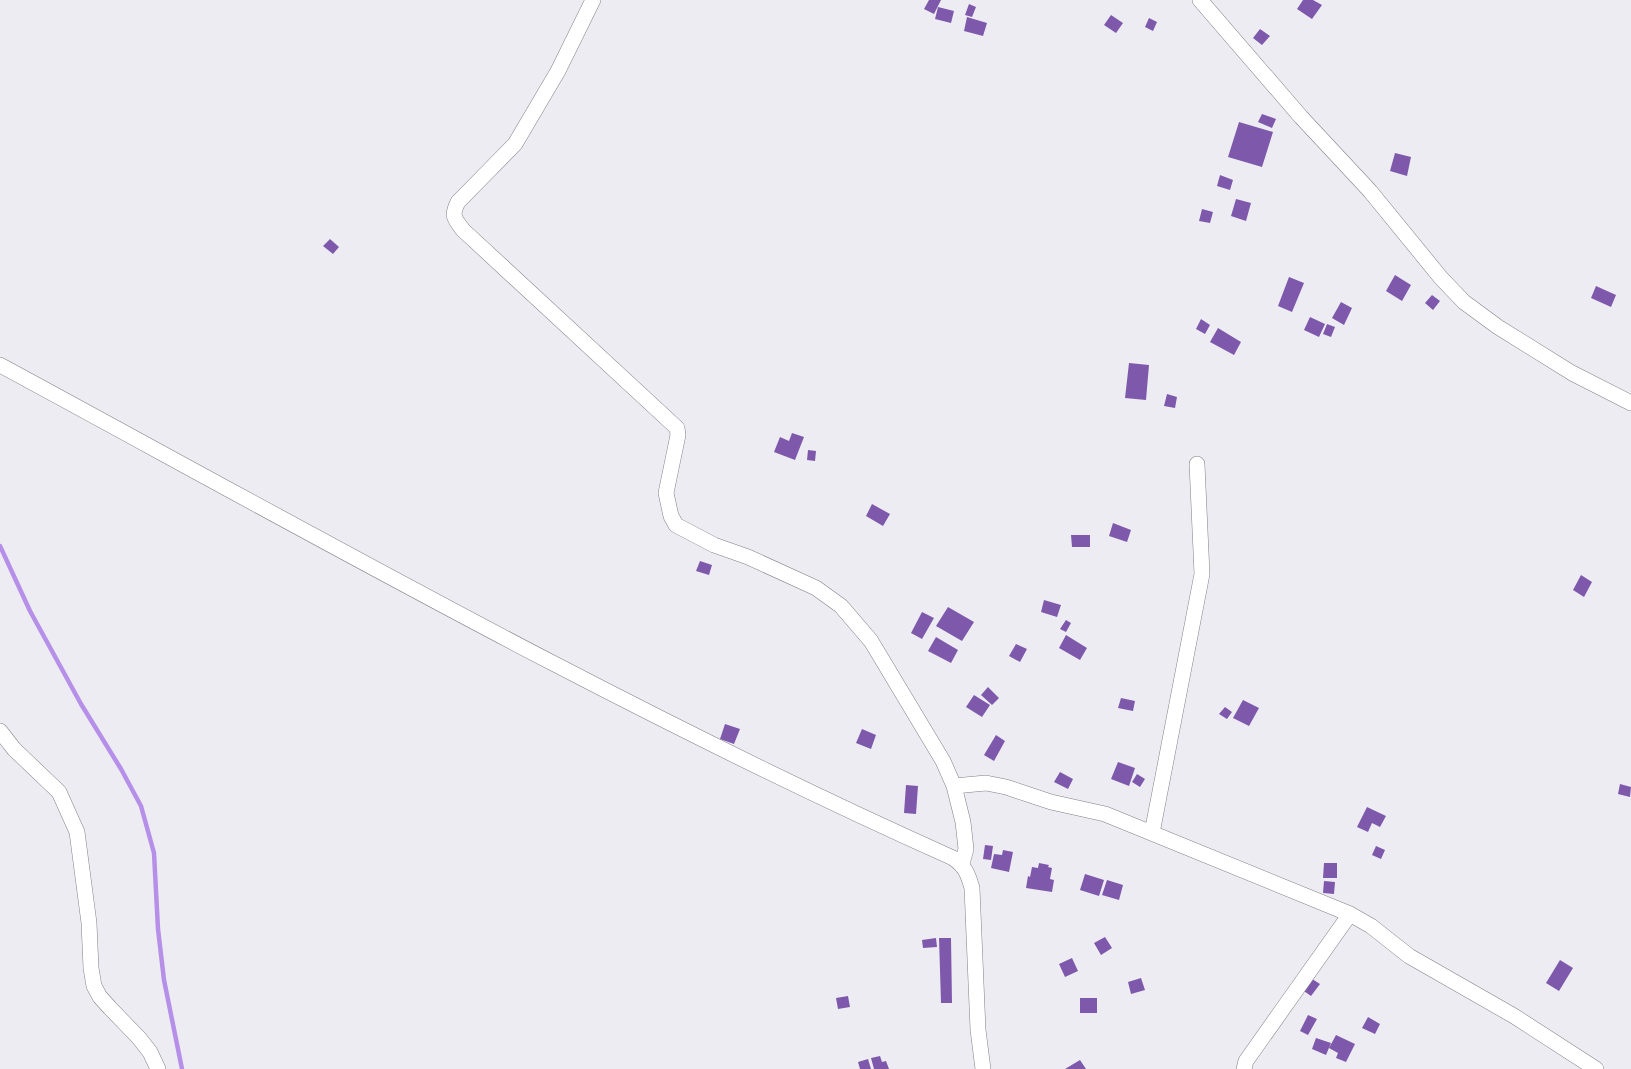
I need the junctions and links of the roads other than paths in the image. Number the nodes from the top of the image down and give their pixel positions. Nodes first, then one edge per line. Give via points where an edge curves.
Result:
1 (594, 0) edge
2 (1200, 0) edge
3 (0, 366) edge
4 (1631, 404) edge
5 (1197, 464) dead end
6 (0, 731) edge
7 (954, 786) junction
8 (1152, 833) junction
9 (962, 864) junction
10 (1350, 914) junction
11 (158, 1069) edge
12 (983, 1069) edge
13 (1244, 1069) edge
14 (1596, 1069) edge

1 - 7 street via 558,71 515,144 458,202 453,211 454,218 463,230 677,428 666,493 676,525 714,545 816,588 841,606 871,641 943,761
2 - 4 street via 1464,302 1572,373
3 - 9 street via 520,647 832,804
5 - 8 street via 1202,574
6 - 11 street via 59,792 77,832 94,986 150,1052
7 - 8 street via 986,782 1105,814
7 - 9 street via 966,849
8 - 10 street
9 - 12 street via 972,888 978,1030
10 - 13 street via 1246,1061
10 - 14 street via 1409,956 1514,1016

